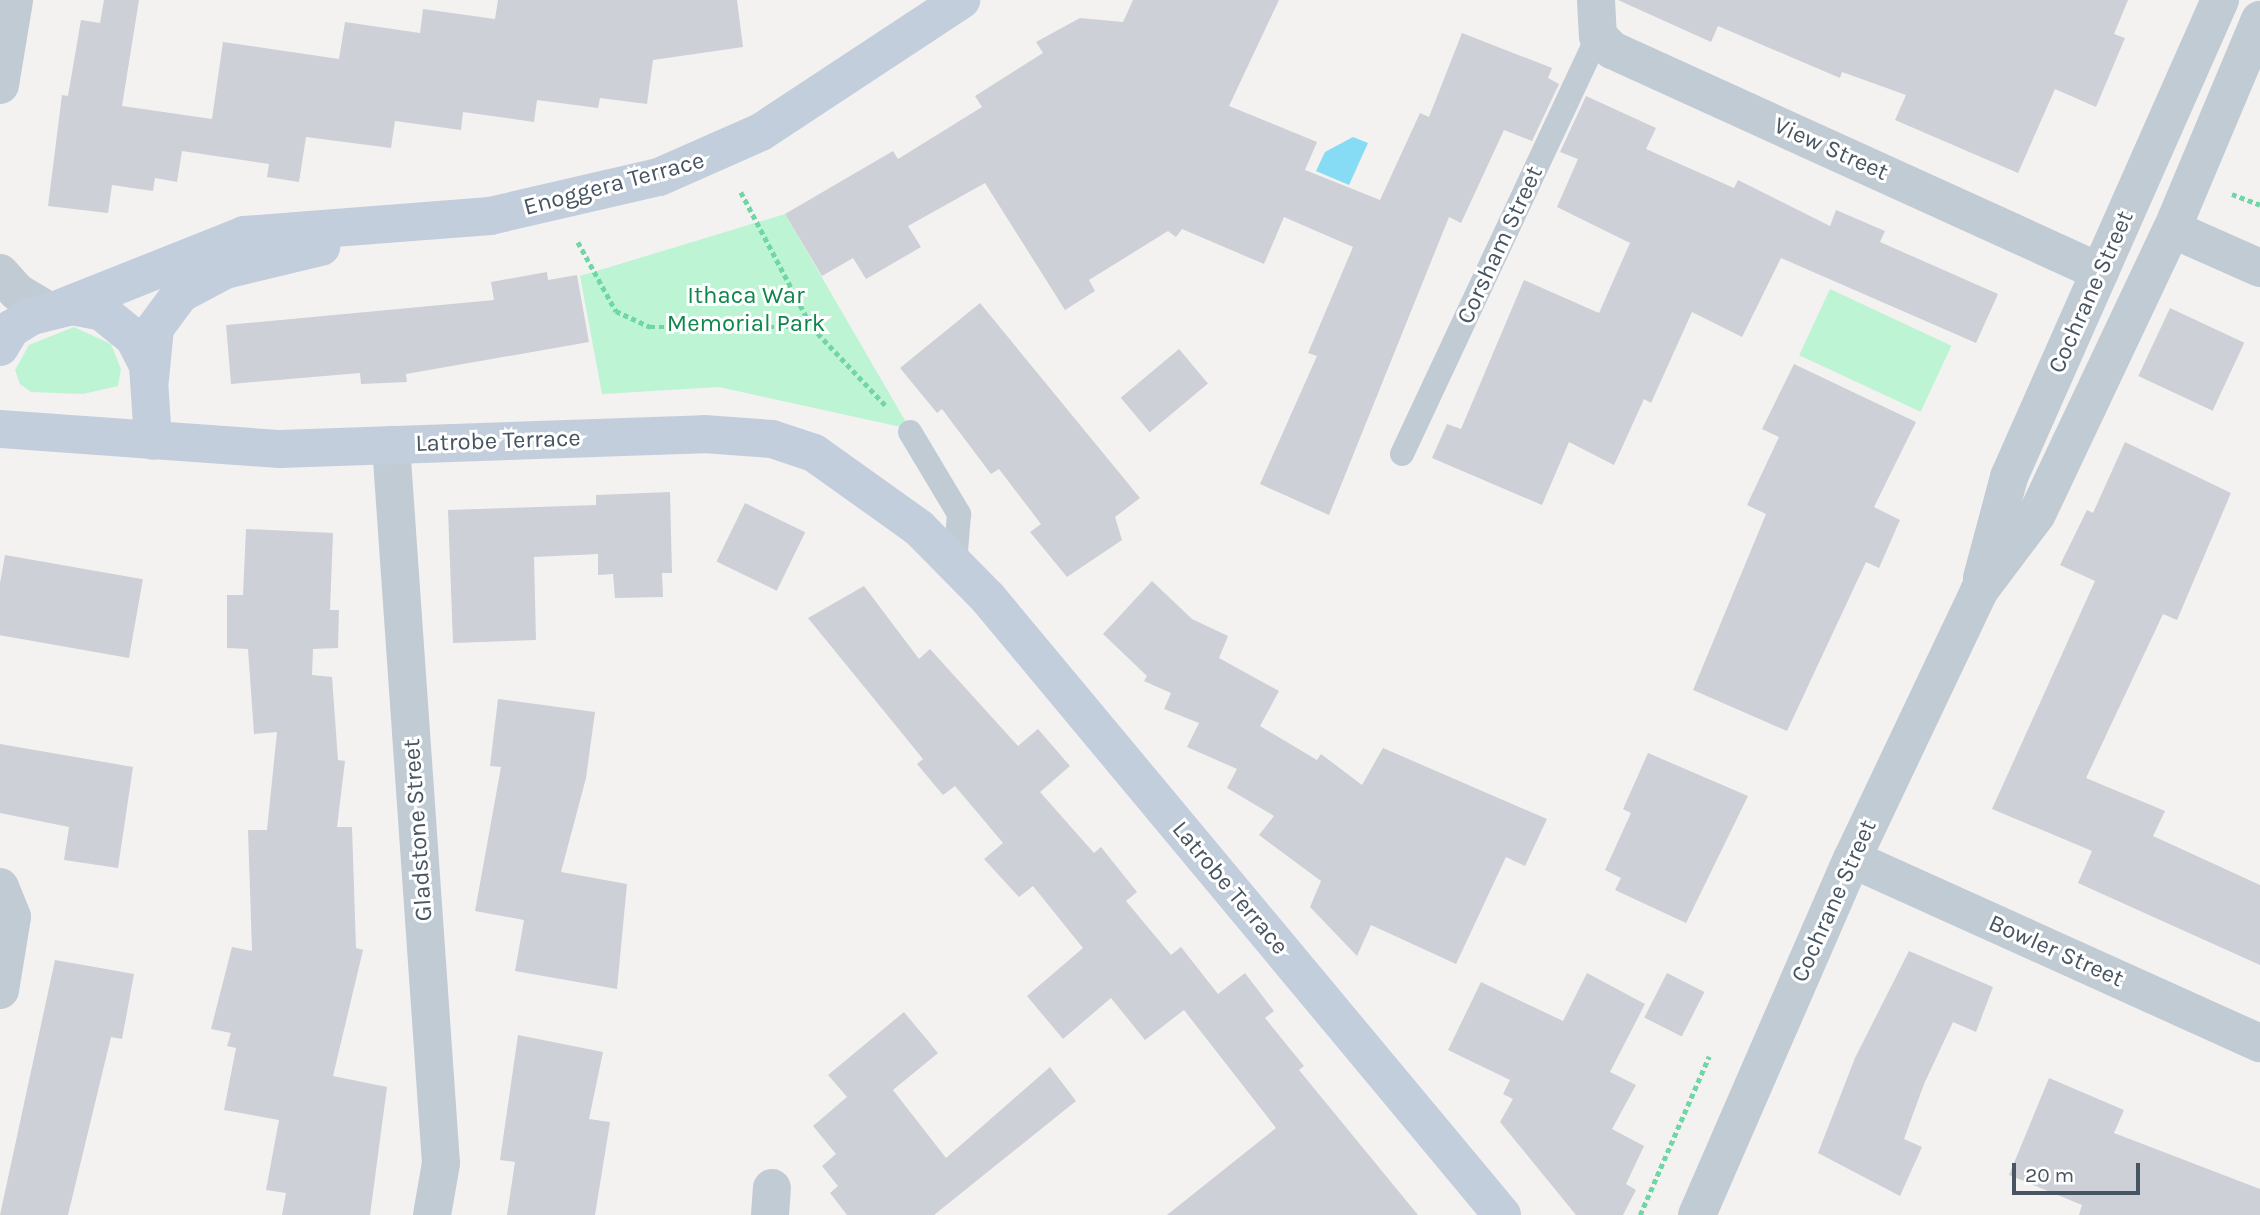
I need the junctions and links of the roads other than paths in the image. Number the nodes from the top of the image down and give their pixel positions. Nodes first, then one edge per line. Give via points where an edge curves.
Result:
1 (14, 0) edge
2 (961, 0) edge
3 (2220, 0) edge
4 (1597, 18) edge
5 (2260, 20) edge
6 (0, 85) edge
7 (433, 223) junction
8 (2172, 229) junction
9 (2260, 268) edge
10 (0, 272) edge
11 (2100, 272) junction
12 (55, 309) junction
13 (0, 347) edge
14 (150, 379) junction
15 (0, 429) edge
16 (910, 432) road end
17 (153, 441) junction
18 (391, 445) junction
19 (1402, 454) dead end
20 (955, 564) junction
21 (1979, 591) junction
22 (1852, 859) junction
23 (5, 893) edge
24 (0, 990) edge
25 (2260, 1043) edge
26 (432, 1215) edge
27 (1503, 1215) edge
28 (1697, 1215) edge

1 - 6 street
2 - 7 main road, Enoggera Terrace via 712,158 556,203
3 - 11 street, Cochrane Street
4 - 11 street, View Street via 1622,55
4 - 19 lane, Corsham Street
5 - 8 street, Cochrane Street
7 - 12 main road, Enoggera Terrace via 244,235
7 - 14 main road, Enoggera Terrace via 258,261 196,283 175,299 155,328
8 - 9 street
8 - 21 street, Cochrane Street via 2037,514
10 - 12 street via 17,292
11 - 21 street, Cochrane Street via 2000,499
12 - 13 main road, Enoggera Terrace via 15,325
12 - 14 main road, Enoggera Terrace via 94,309 119,323 143,353
14 - 17 main road, Enoggera Terrace
15 - 17 main road, Latrobe Terrace
16 - 20 lane via 958,514
17 - 18 main road, Latrobe Terrace via 279,449
18 - 20 main road, Latrobe Terrace via 704,434 772,439 841,468
18 - 26 street, Gladstone Street via 441,1163
20 - 27 main road, Latrobe Terrace
21 - 22 street, Cochrane Street
22 - 25 street, Bowler Street
22 - 28 street, Cochrane Street
23 - 24 street

